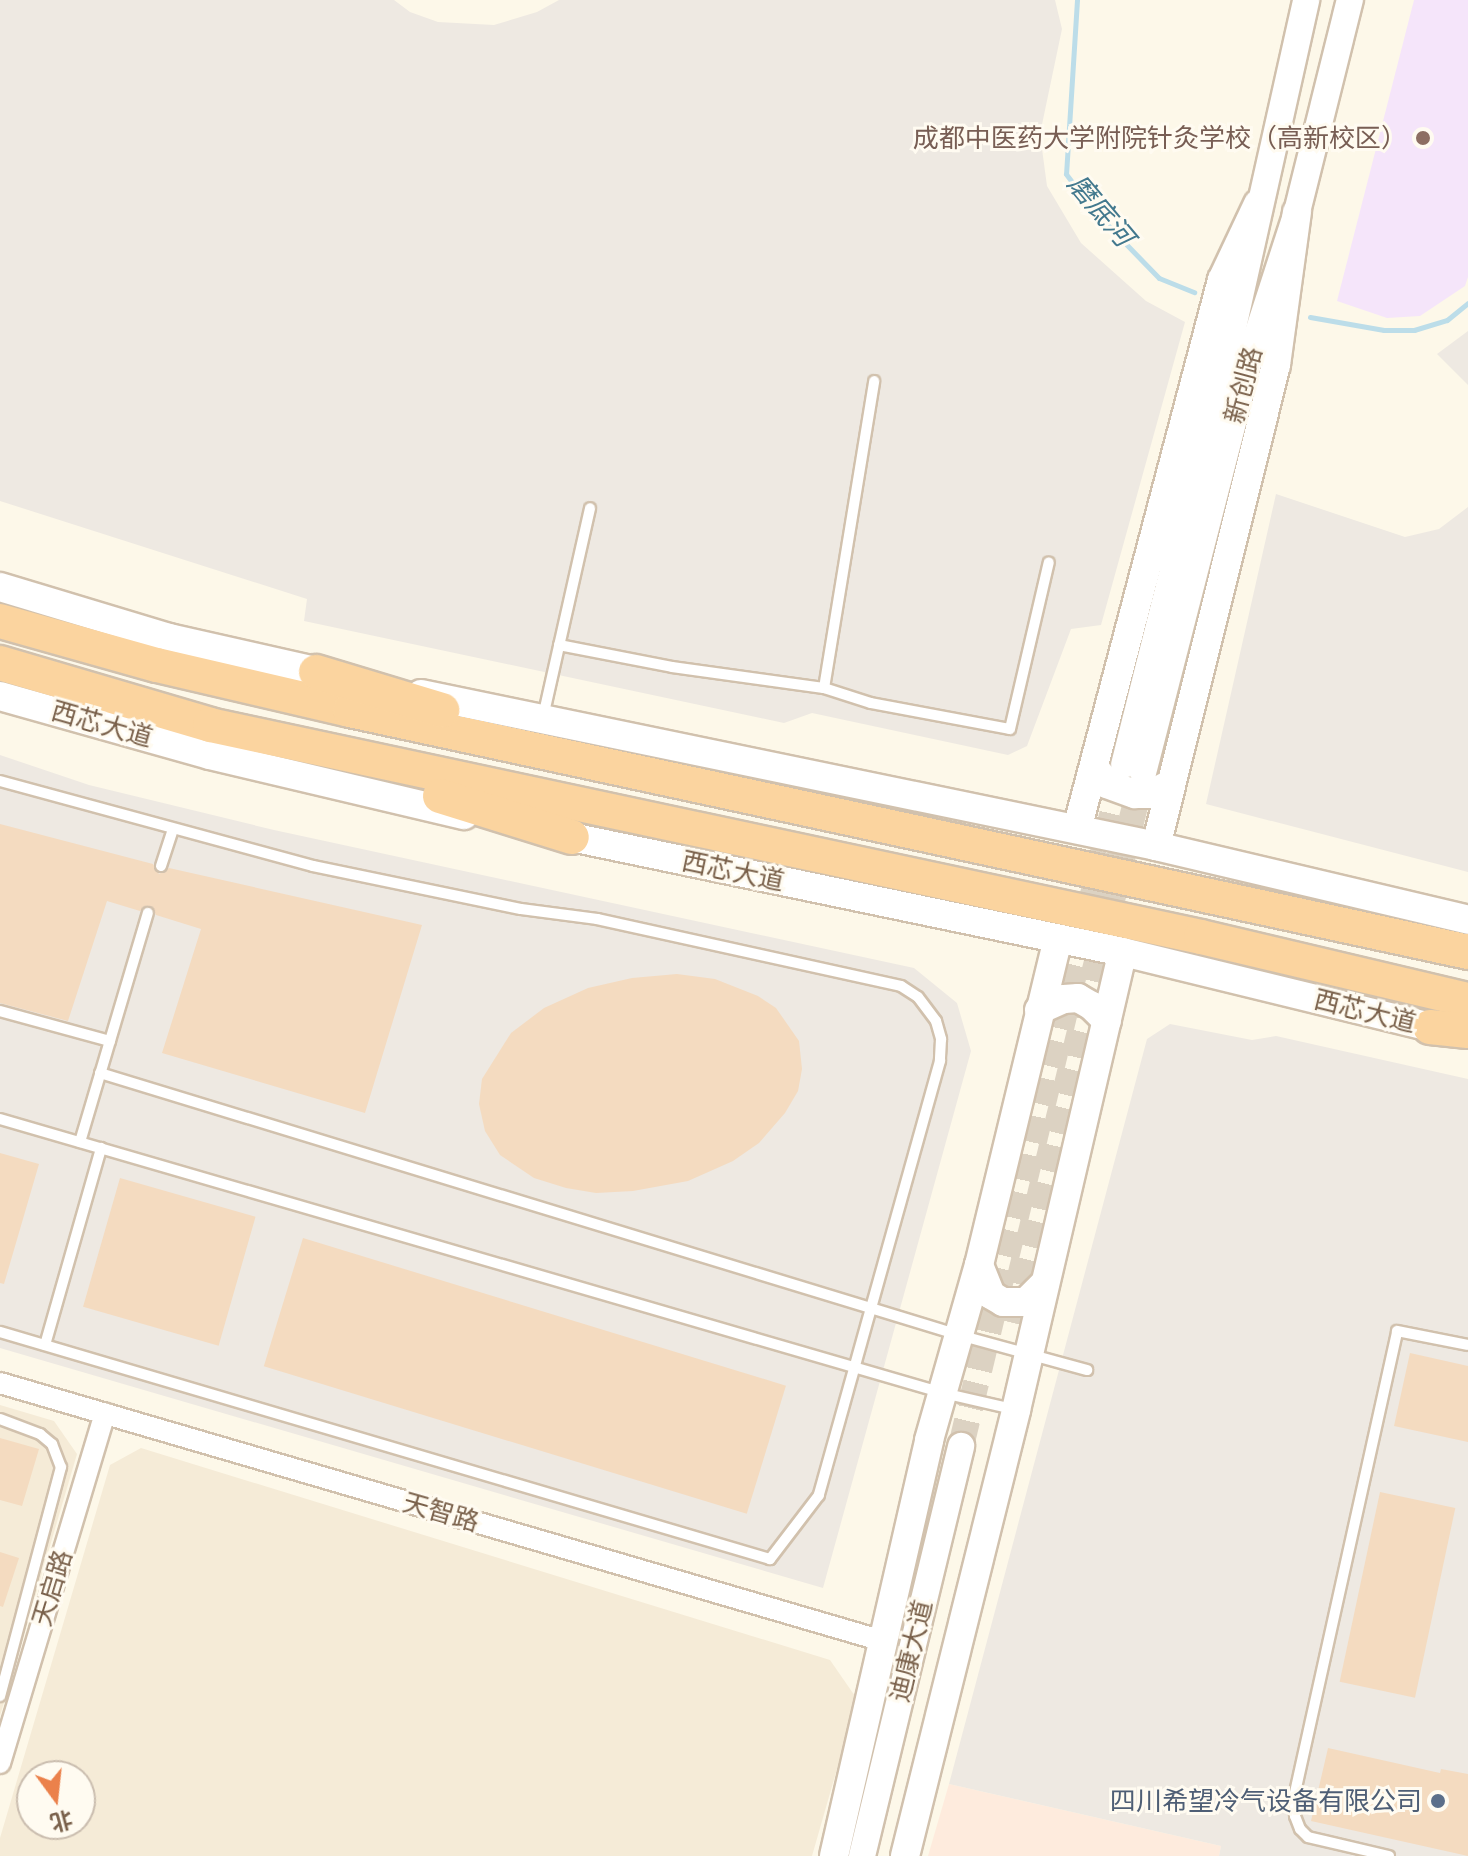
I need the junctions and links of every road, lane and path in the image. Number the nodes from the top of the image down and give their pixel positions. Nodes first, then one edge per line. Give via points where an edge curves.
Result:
1 (1306, 0) edge
2 (1350, 0) edge
3 (1258, 204) junction
4 (1297, 212) junction
5 (874, 381) dead end
6 (590, 508) dead end
7 (1049, 562) dead end
8 (0, 587) edge
9 (0, 621) edge
10 (559, 645) junction
11 (0, 663) edge
12 (316, 672) junction
13 (824, 688) junction
14 (0, 696) edge
15 (543, 719) junction
16 (210, 725) junction
17 (1094, 767) junction
18 (0, 781) edge
19 (1170, 784) junction
20 (695, 785) junction
21 (1077, 829) junction
22 (173, 830) junction
23 (572, 837) junction
24 (1156, 846) junction
25 (161, 866) dead end
26 (148, 913) dead end
27 (1468, 920) edge
28 (1058, 939) junction
29 (1123, 952) junction
30 (1468, 952) edge
31 (1468, 1000) edge
32 (1039, 1010) junction
33 (0, 1011) edge
34 (1107, 1021) junction
35 (1430, 1027) joint
36 (1468, 1033) edge
37 (110, 1041) junction
38 (100, 1073) junction
39 (0, 1119) edge
40 (80, 1142) junction
41 (101, 1148) junction
42 (979, 1265) junction
43 (1045, 1283) junction
44 (871, 1309) junction
45 (0, 1332) edge
46 (959, 1335) junction
47 (45, 1345) junction
48 (1468, 1345) edge
49 (1029, 1354) junction
50 (855, 1367) junction
51 (1087, 1370) dead end
52 (0, 1383) edge
53 (943, 1393) junction
54 (1016, 1410) junction
55 (105, 1413) junction
56 (0, 1419) edge
57 (883, 1641) junction
58 (0, 1696) edge
59 (0, 1763) edge
60 (834, 1856) edge
61 (862, 1856) edge
62 (879, 1856) edge
63 (905, 1856) edge
64 (1389, 1856) edge

1 - 3 street, 新创路
2 - 4 street, 新创路
3 - 4 street, 新创路 via 1134,769 1248,363
3 - 17 main road via 1222,280
4 - 19 main road via 1276,365
5 - 13 lane
6 - 10 lane
7 - 13 lane via 1010,729 871,703
8 - 12 main road via 169,638
9 - 20 highway via 172,669
10 - 13 lane
10 - 15 lane
11 - 16 highway, 西芯大道
12 - 15 main road
12 - 20 highway
14 - 23 main road, 西芯大道 via 210,755
15 - 21 main road
16 - 23 highway via 344,772 466,802
16 - 31 highway, 西芯大道 via 1185,934
17 - 19 main road via 1107,784 1135,794 1152,794
17 - 21 main road
18 - 22 lane
19 - 24 main road
20 - 30 highway
21 - 24 main road
22 - 25 lane
22 - 44 lane via 342,873 597,919 901,986 918,997 936,1021 940,1061
23 - 28 main road, 西芯大道
24 - 27 main road
26 - 37 lane
28 - 29 main road, 西芯大道
28 - 32 main road
29 - 34 main road
29 - 35 main road, 西芯大道
32 - 34 main road via 1078,998
32 - 42 main road
33 - 37 lane
34 - 43 main road
35 - 36 highway
37 - 38 lane
38 - 40 lane
38 - 44 lane
39 - 40 lane
40 - 41 lane
41 - 47 lane
41 - 50 lane
42 - 43 main road via 991,1295 1003,1302 1026,1302
42 - 46 main road
43 - 49 main road
44 - 46 lane
44 - 50 lane
45 - 47 lane
46 - 49 lane
46 - 53 main road
47 - 50 lane via 770,1559 819,1495
48 - 64 lane via 1397,1331 1294,1797 1295,1816 1308,1837
49 - 51 lane
49 - 54 main road
50 - 53 lane
52 - 55 street, 天智路
53 - 54 lane
53 - 57 main road
54 - 63 main road
55 - 57 street, 天智路
55 - 59 street, 天启路
56 - 58 lane via 40,1434 52,1444 61,1467
57 - 60 main road
61 - 62 street, 迪康大道 via 970,1448

